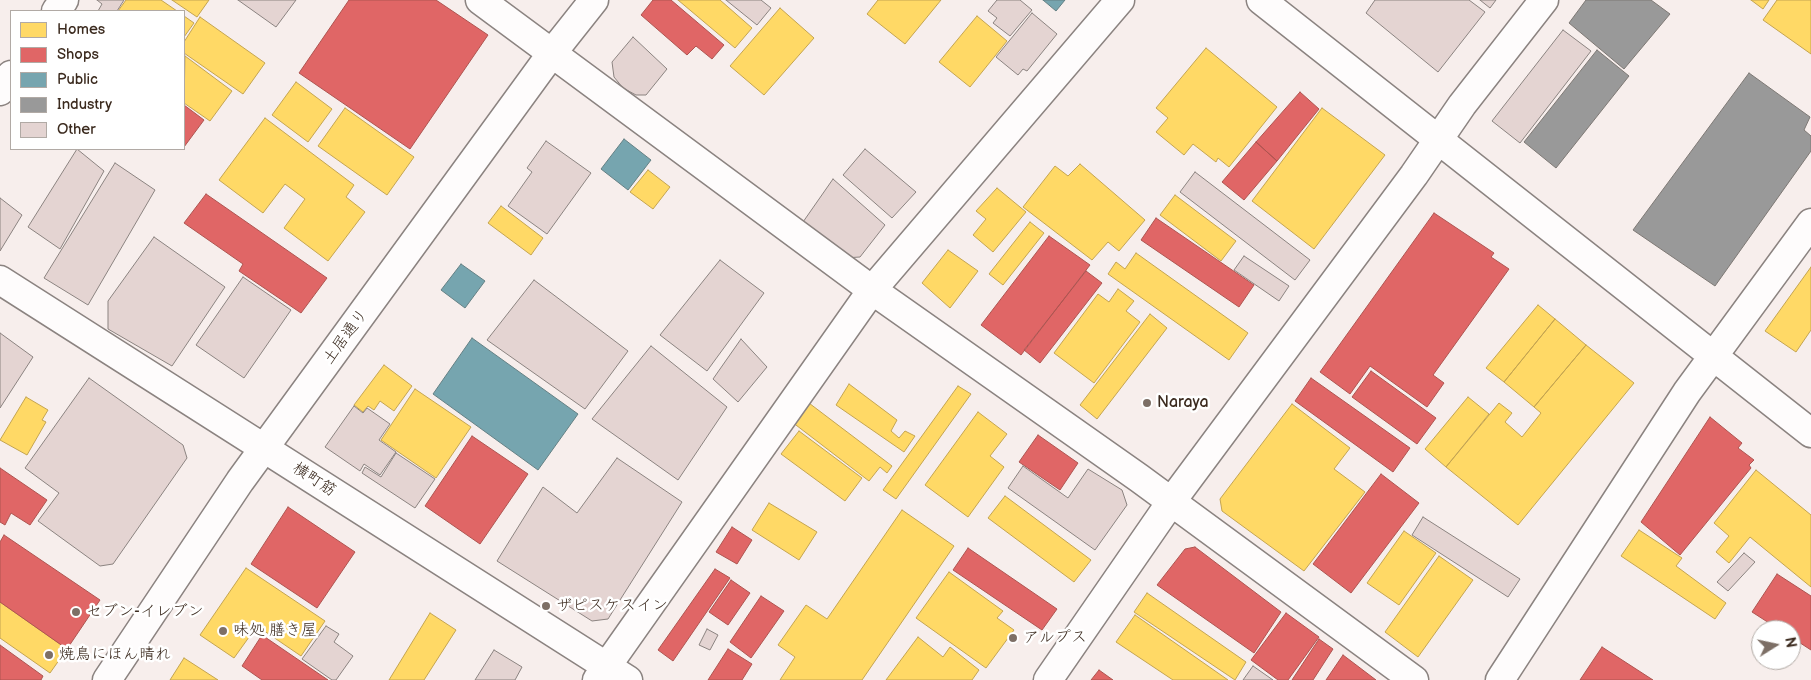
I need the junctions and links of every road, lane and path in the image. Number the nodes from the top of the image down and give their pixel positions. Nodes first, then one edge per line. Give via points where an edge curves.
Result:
1 (480, 0) edge
2 (594, 0) edge
3 (1120, 0) edge
4 (1261, 0) edge
5 (1544, 0) edge
6 (552, 53) junction
7 (10, 76) edge
8 (0, 91) edge
9 (1438, 140) junction
10 (1811, 223) edge
11 (0, 280) edge
12 (872, 290) junction
13 (1714, 356) junction
14 (1811, 433) edge
15 (265, 448) junction
16 (1171, 502) junction
17 (610, 676) edge
18 (107, 680) edge
19 (1048, 680) edge
20 (1414, 680) edge
21 (1500, 680) edge

1 - 6 street
2 - 6 street, 土居通り
3 - 12 street
4 - 9 street
5 - 9 street
6 - 12 street
6 - 15 street, 土居通り
7 - 8 street
9 - 13 street
9 - 16 street
10 - 13 street
11 - 15 street, 横町筋
12 - 16 street
12 - 17 street
13 - 14 street
13 - 21 street via 1686,392
15 - 17 street, 横町筋
15 - 18 street, 土居通り
16 - 19 street
16 - 20 street

